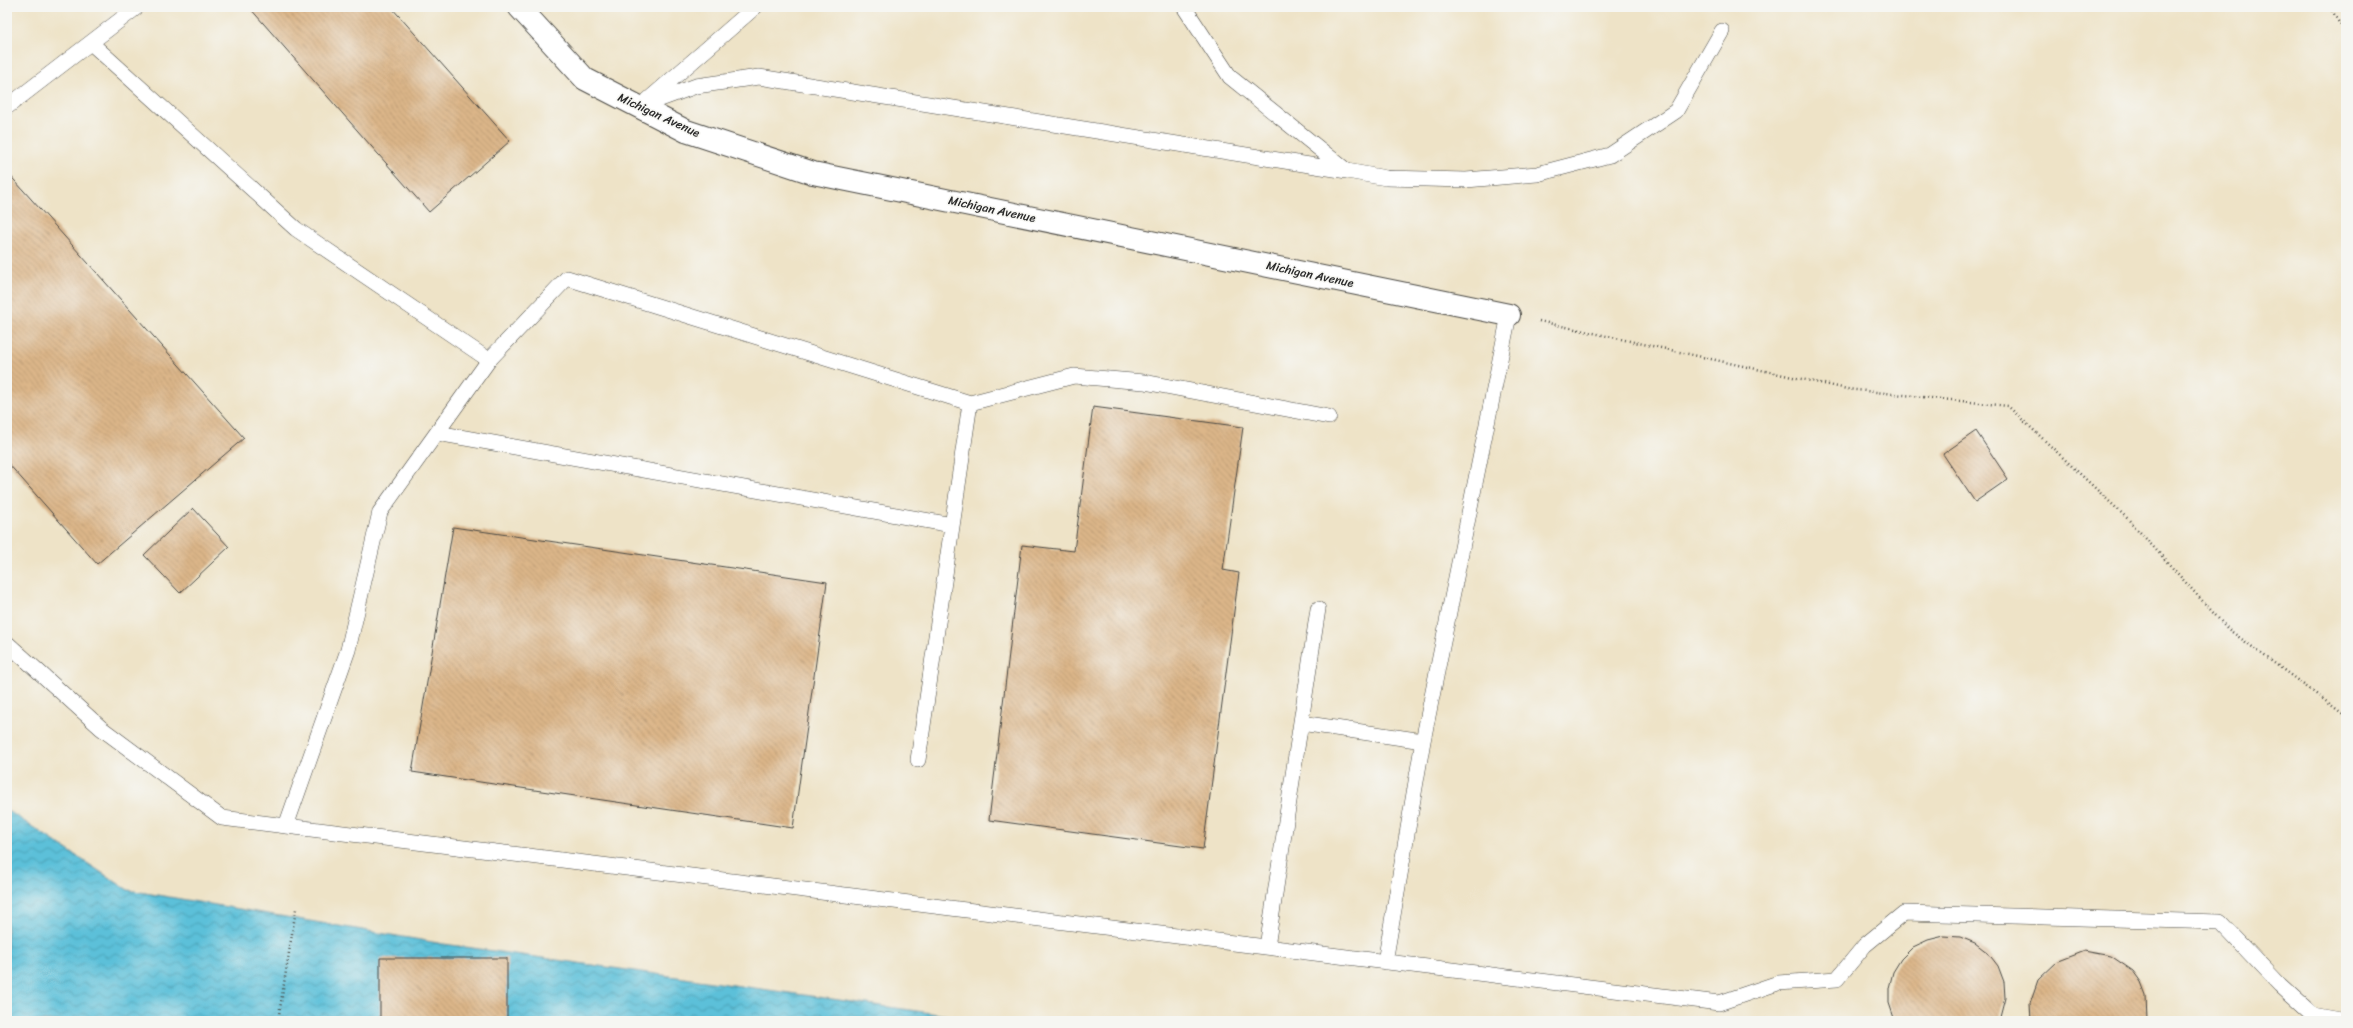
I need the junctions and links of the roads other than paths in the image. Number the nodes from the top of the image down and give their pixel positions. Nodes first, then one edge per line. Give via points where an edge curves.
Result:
1 (137, 7) edge
2 (519, 7) edge
3 (755, 7) edge
4 (1184, 7) edge
5 (1722, 31) dead end
6 (91, 42) junction
7 (7, 107) edge
8 (639, 107) junction
9 (1347, 171) junction
10 (1509, 314) joint
11 (489, 360) junction
12 (970, 403) junction
13 (1329, 417) dead end
14 (437, 433) junction
15 (952, 525) junction
16 (1318, 609) dead end
17 (7, 643) edge
18 (1301, 723) junction
19 (1423, 741) junction
20 (918, 760) dead end
21 (286, 826) junction
22 (1266, 947) junction
23 (1385, 962) junction
24 (2346, 1021) edge

1 - 6 lane
2 - 8 street, Michigan Avenue via 585,79
3 - 8 lane
4 - 9 lane via 1230,77
5 - 9 lane via 1676,111 1610,156 1536,174 1466,180 1386,178
6 - 7 lane
6 - 11 lane via 296,230
8 - 9 lane via 696,86 759,77
8 - 10 street, Michigan Avenue via 686,131 813,173
10 - 19 lane
11 - 12 lane via 567,278
11 - 14 lane
12 - 13 lane via 1074,376 1144,382
12 - 15 lane
14 - 15 lane
14 - 21 lane via 380,512 348,650
15 - 20 lane
16 - 18 lane
17 - 21 lane via 101,728 222,818
18 - 19 lane
18 - 22 lane
19 - 23 lane
21 - 22 lane
22 - 23 lane
23 - 24 lane via 1719,1003 1778,983 1837,979 1865,945 1904,913 2220,922 2313,1015

